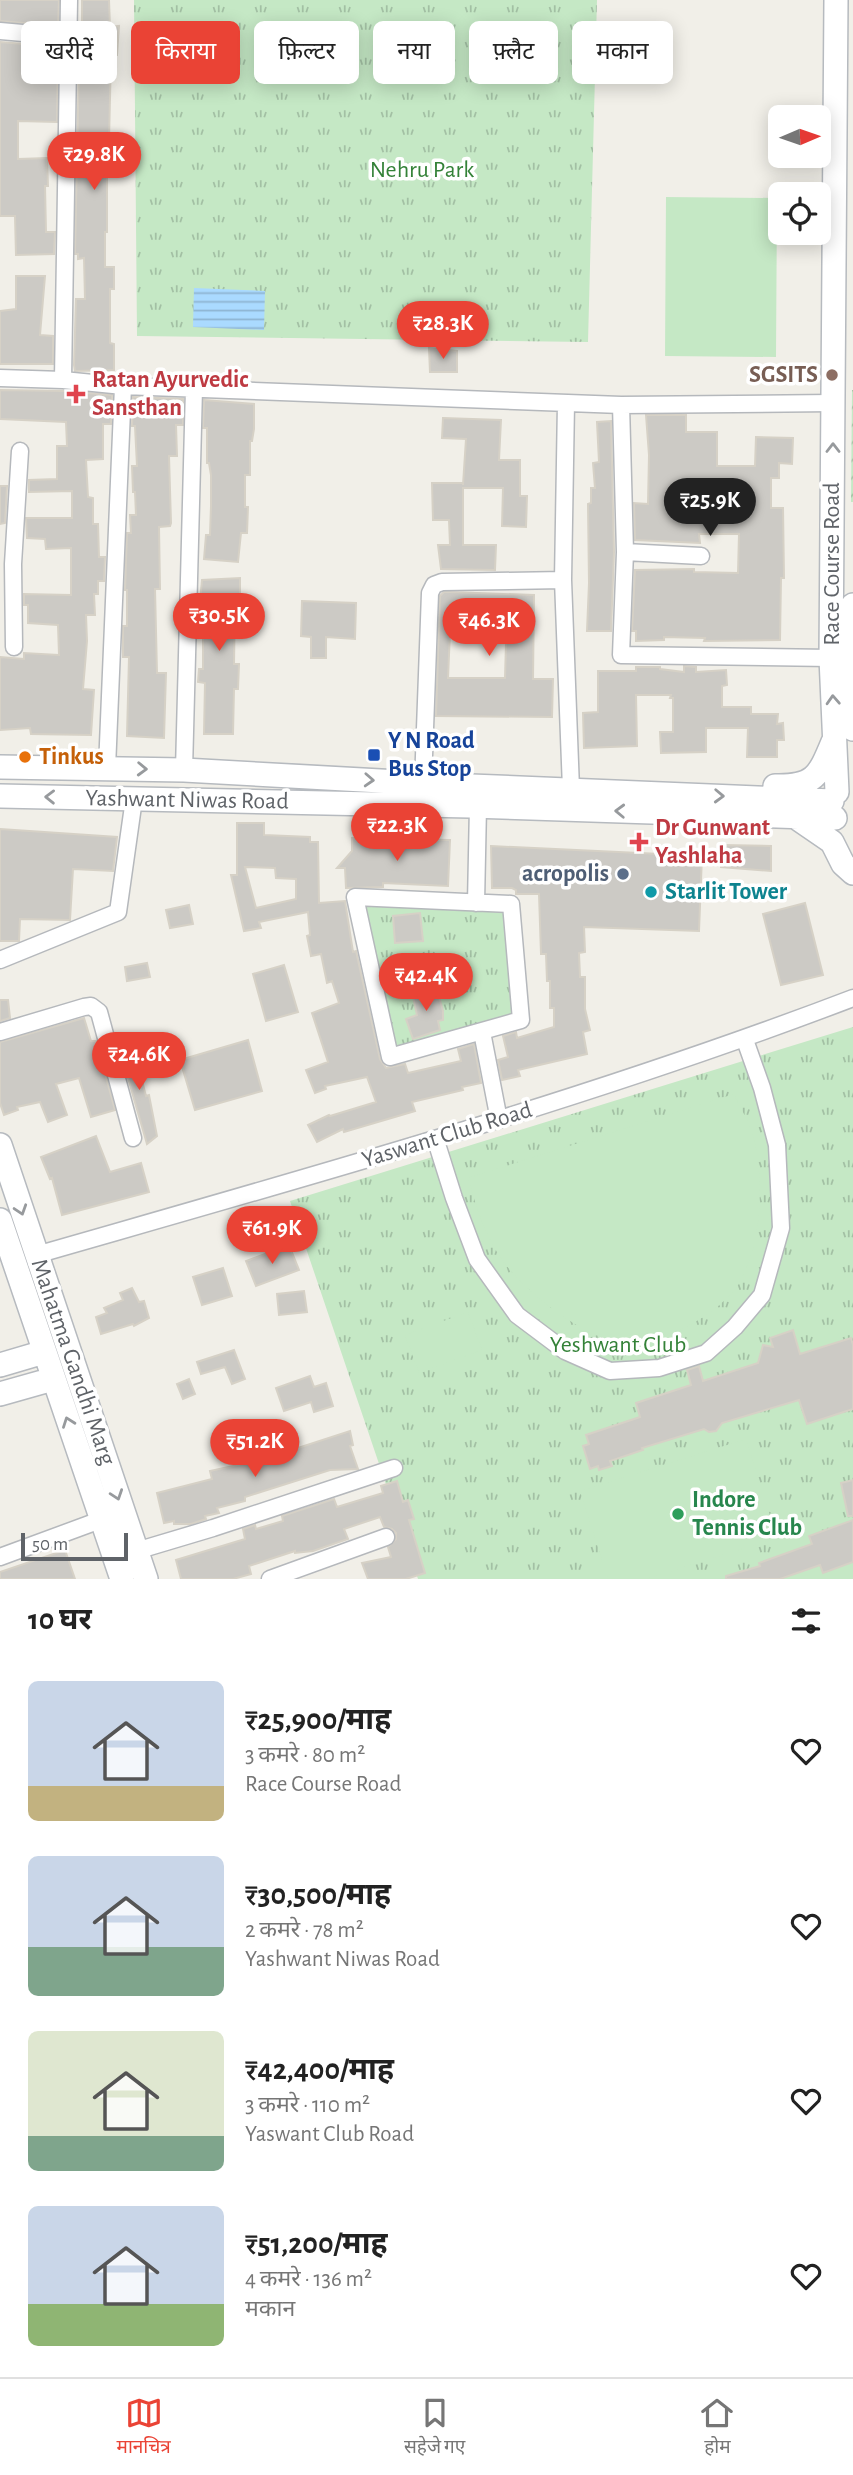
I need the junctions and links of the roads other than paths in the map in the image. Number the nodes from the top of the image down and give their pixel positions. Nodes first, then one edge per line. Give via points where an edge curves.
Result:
1 (69, 0) edge
2 (836, 0) edge
3 (68, 21) edge
4 (0, 31) edge
5 (21, 33) edge
6 (67, 84) edge
7 (0, 378) edge
8 (63, 380) junction
9 (123, 386) junction
10 (194, 388) junction
11 (833, 402) junction
12 (566, 403) junction
13 (621, 405) junction
14 (20, 451) dead end
15 (625, 552) junction
16 (701, 556) dead end
17 (7, 565) edge
18 (563, 580) junction
19 (853, 605) edge
20 (14, 647) dead end
21 (831, 658) junction
22 (848, 730) edge
23 (0, 767) edge
24 (107, 768) junction
25 (184, 770) junction
26 (423, 783) junction
27 (571, 789) junction
28 (0, 796) edge
29 (749, 797) junction
30 (134, 799) junction
31 (478, 806) junction
32 (842, 808) edge
33 (796, 817) junction
34 (853, 861) edge
35 (853, 873) edge
36 (476, 903) junction
37 (0, 960) edge
38 (853, 998) edge
39 (0, 1032) edge
40 (482, 1032) junction
41 (744, 1040) junction
42 (499, 1120) junction
43 (133, 1138) dead end
44 (436, 1141) junction
45 (0, 1145) edge
46 (0, 1220) edge
47 (36, 1255) junction
48 (35, 1355) junction
49 (0, 1365) edge
50 (43, 1382) junction
51 (0, 1394) edge
52 (394, 1468) dead end
53 (103, 1519) junction
54 (386, 1537) dead end
55 (136, 1551) junction
56 (0, 1557) edge
57 (122, 1579) edge
58 (146, 1579) edge
59 (270, 1579) edge

1 - 3 street
2 - 11 main road, Race Course Road
4 - 5 street
6 - 8 street
7 - 8 street
8 - 9 street
9 - 10 street
9 - 24 street
10 - 12 street
10 - 25 street
11 - 13 street
21 -> 11 main road, Race Course Road
12 - 13 street
12 - 18 street
13 - 15 street
14 - 17 street
15 - 16 street
15 - 21 street via 621,655
17 - 20 street
18 - 26 street via 434,585 430,593
18 - 27 street
19 - 22 main road, Race Course Road
22 -> 21 main road, Race Course Road
22 - 29 main road via 810,780 797,786 761,785
22 - 32 main road, Race Course Road
23 - 24 main road, Yashwant Niwas Road
24 -> 25 main road, Yashwant Niwas Road
25 -> 26 main road, Yashwant Niwas Road
26 - 27 main road, Yashwant Niwas Road
27 -> 29 main road, Yashwant Niwas Road
30 -> 28 main road, Yashwant Niwas Road
29 - 32 main road, Yashwant Niwas Road
30 - 31 main road, Yashwant Niwas Road
30 - 37 street via 118,912
33 -> 31 main road, Yashwant Niwas Road
31 - 36 street
32 - 33 main road, Yashwant Niwas Road
32 - 34 main road, Race Course Road
33 - 35 main road via 832,842
36 - 40 street via 511,904 521,1020
36 - 40 street via 355,897 390,1057
38 - 41 street, Yaswant Club Road
39 - 43 street via 84,1007 99,1012
40 - 42 street
41 - 42 street, Yaswant Club Road
41 - 44 street via 777,1145 782,1228 762,1295 706,1353 659,1368 610,1371 565,1351 517,1315 477,1259
42 - 44 street, Yaswant Club Road
44 - 47 street, Yaswant Club Road
45 -> 47 main road, Mahatma Gandhi Marg
46 - 48 main road, Mahatma Gandhi Marg
47 -> 55 main road, Mahatma Gandhi Marg
48 - 49 main road
48 - 50 main road, Mahatma Gandhi Marg
50 - 51 main road
53 -> 50 main road, Mahatma Gandhi Marg
52 - 55 street
53 - 56 street
53 - 57 main road, Mahatma Gandhi Marg
54 - 59 street
55 - 58 main road, Mahatma Gandhi Marg

